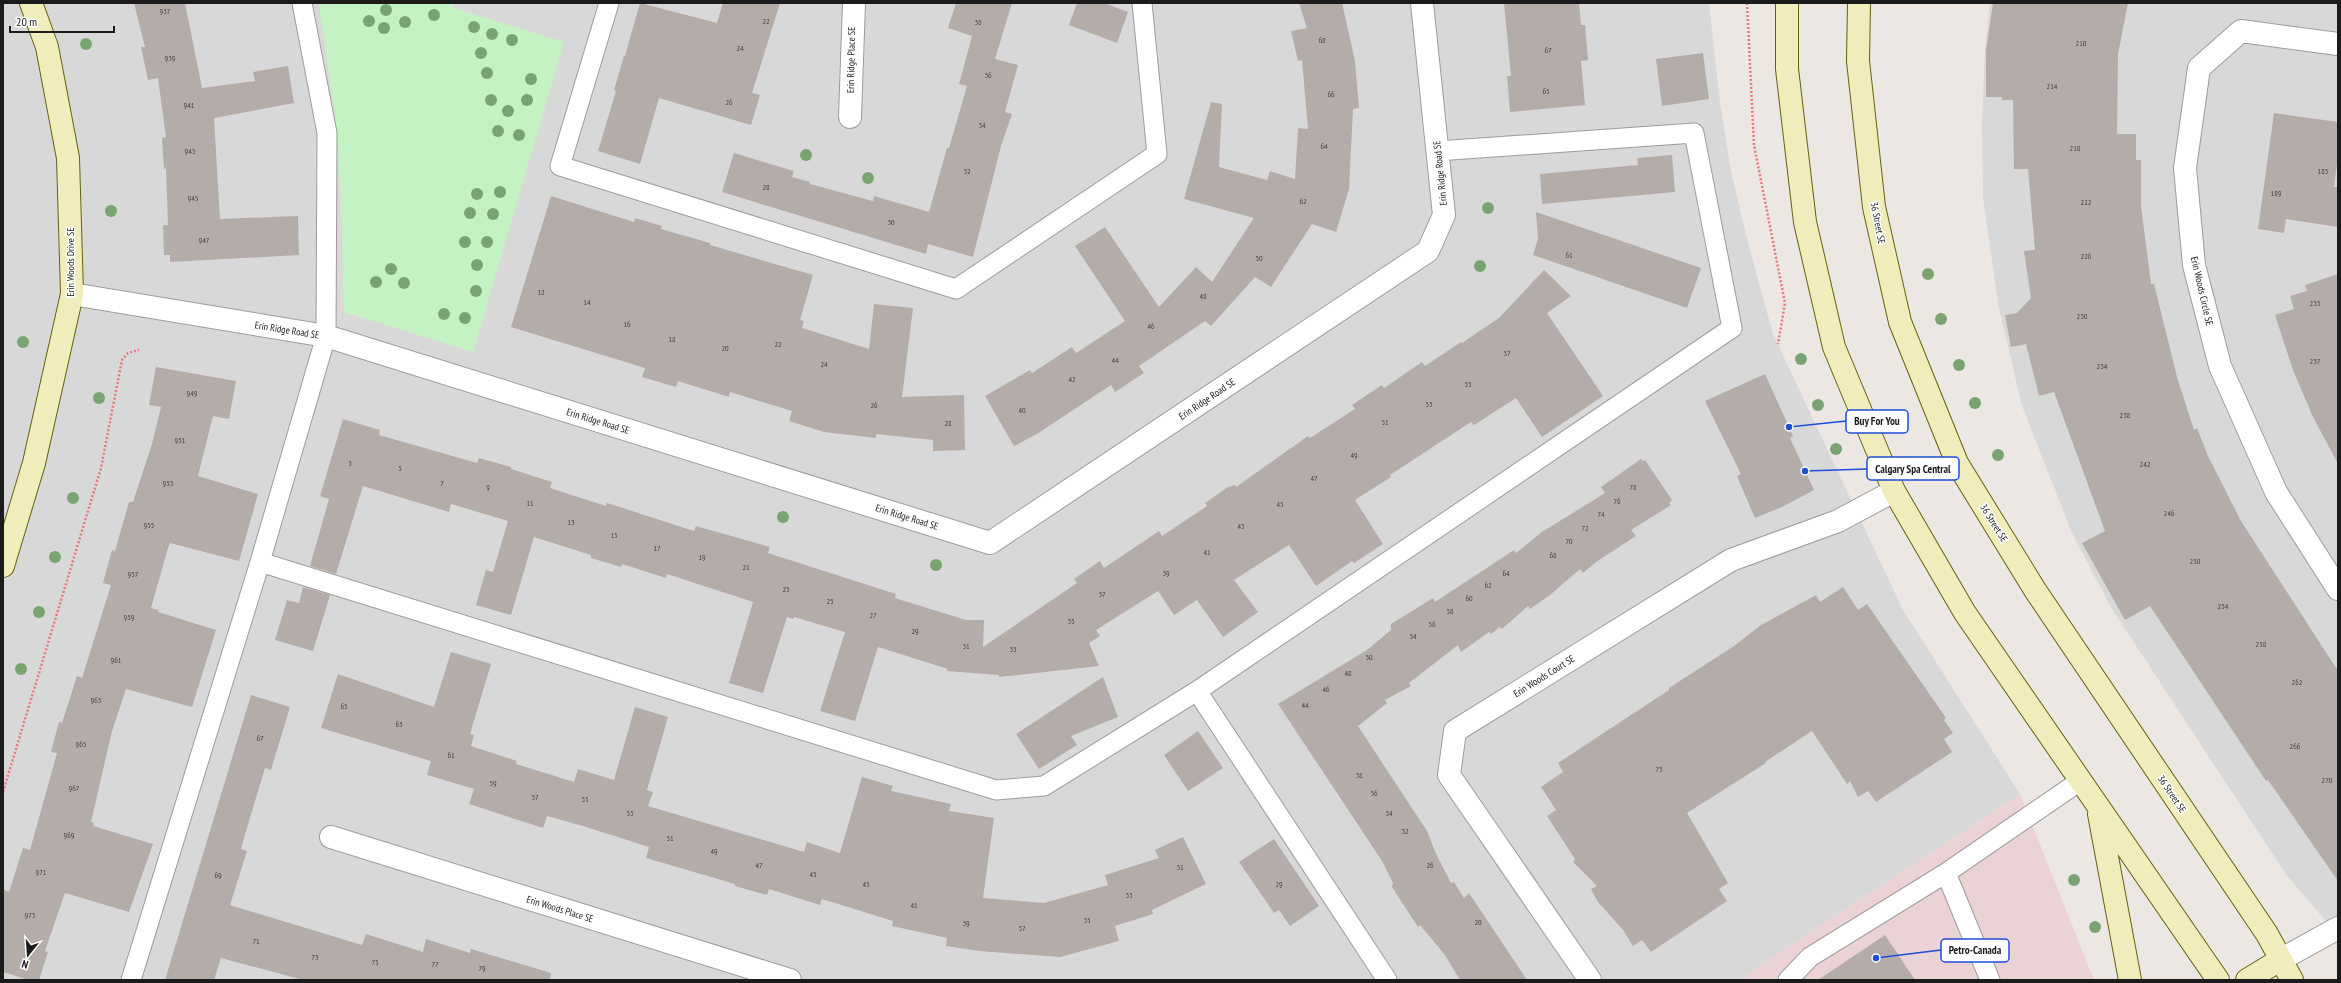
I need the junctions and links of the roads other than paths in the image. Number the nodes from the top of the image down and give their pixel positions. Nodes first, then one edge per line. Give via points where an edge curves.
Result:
1 (31, 3) edge
2 (302, 3) edge
3 (609, 3) edge
4 (854, 3) edge
5 (1142, 3) edge
6 (1422, 3) edge
7 (1787, 3) edge
8 (1859, 3) edge
9 (2338, 44) edge
10 (850, 117) dead end
11 (1437, 151) junction
12 (72, 294) junction
13 (326, 336) junction
14 (1894, 491) junction
15 (260, 562) junction
16 (3, 566) edge
17 (2338, 589) edge
18 (1197, 691) junction
19 (2080, 781) junction
20 (2098, 807) junction
21 (331, 837) dead end
22 (1946, 872) junction
23 (2338, 928) edge
24 (2280, 960) junction
25 (131, 980) edge
26 (790, 980) edge
27 (1387, 980) edge
28 (1590, 980) edge
29 (1788, 980) edge
30 (1990, 980) edge
31 (2130, 980) edge
32 (2218, 980) edge
33 (2248, 980) edge
34 (2292, 980) edge

1 - 12 main road, Erin Woods Drive SE via 47,47 68,158
2 - 13 lane via 327,133
3 - 5 lane via 560,166 956,289 1156,154
4 - 10 street, Erin Ridge Place SE
6 - 11 street, Erin Ridge Road SE
7 - 14 main road via 1787,69 1805,222 1834,347
8 - 24 main road, 36 Street SE via 1858,61 1876,215 1900,322 1957,463 2035,590 2267,934
9 - 17 street, Erin Woods Circle SE via 2240,31 2199,68 2185,168 2194,265 2220,366 2276,492
11 - 13 street, Erin Ridge Road SE via 1444,215 1428,251 990,543
11 - 18 lane via 1694,133 1732,328
12 - 13 street, Erin Ridge Road SE
12 - 16 main road, Erin Woods Drive SE via 34,463
13 - 15 lane
14 - 19 main road via 1965,613
14 - 28 street, Erin Woods Court SE via 1838,520 1731,560 1455,731 1449,775
15 - 18 lane via 996,790 1044,786
15 - 25 lane
18 - 27 lane
19 - 20 main road
19 - 22 lane
20 - 31 main road
20 - 32 main road
21 - 26 street, Erin Woods Place SE
22 - 29 lane via 1810,957
22 - 30 lane
23 - 24 street
24 - 33 main road
24 - 34 main road, 36 Street SE

